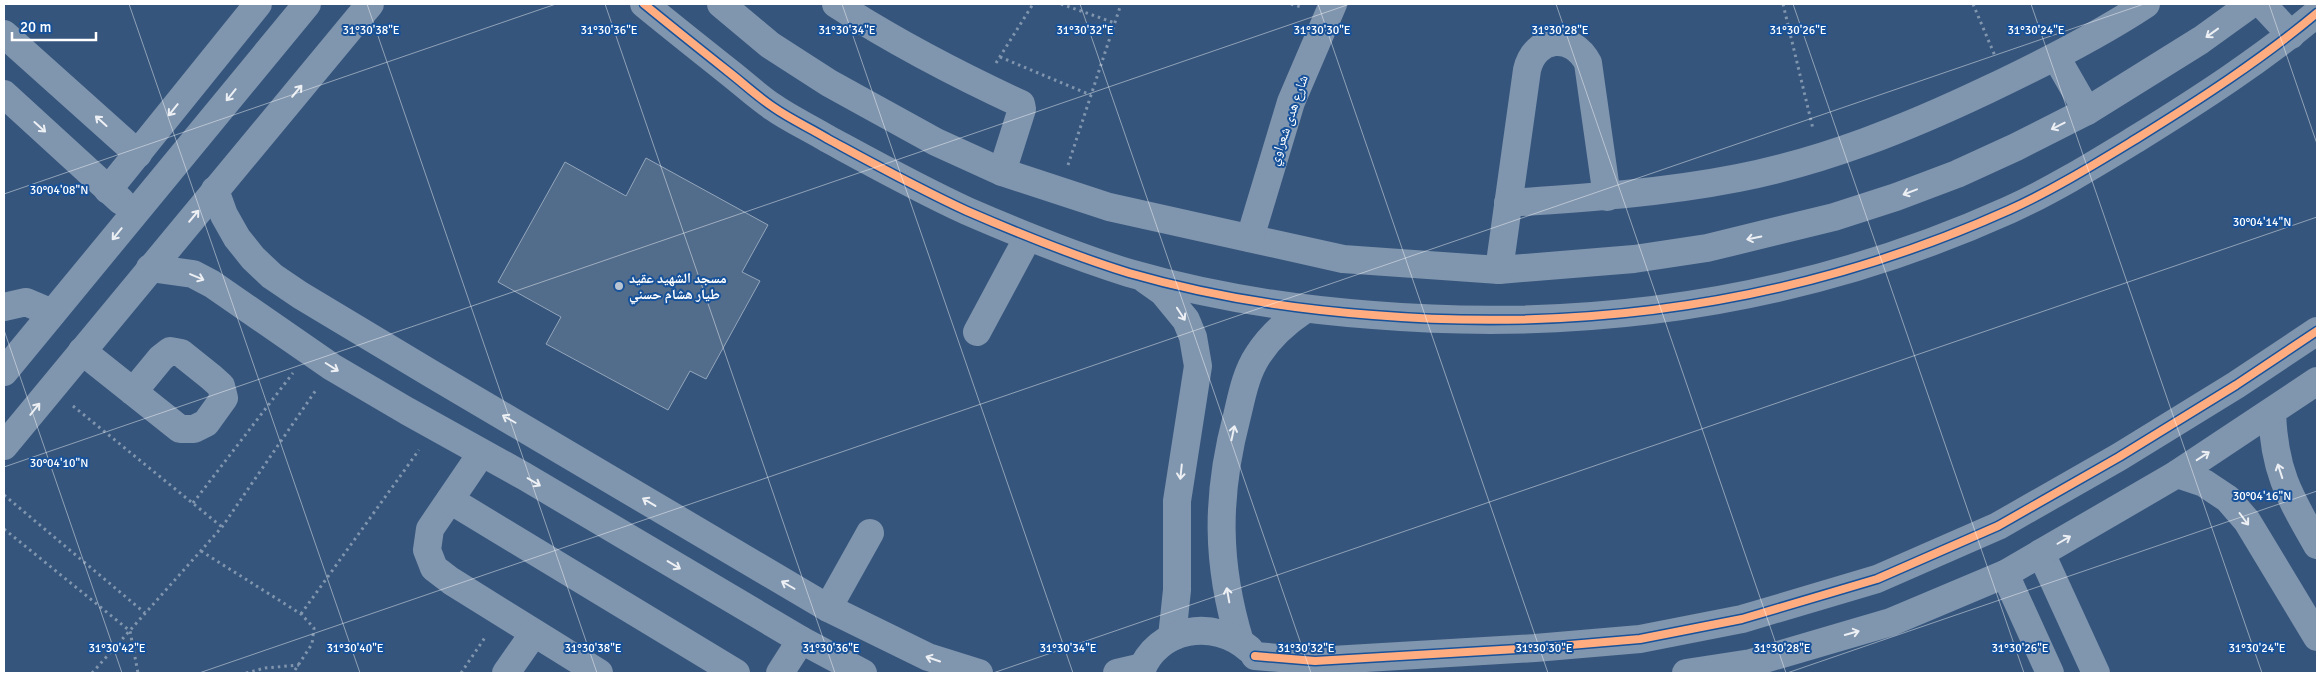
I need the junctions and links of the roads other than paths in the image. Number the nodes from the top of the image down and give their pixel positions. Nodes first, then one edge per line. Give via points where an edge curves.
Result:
1 (258, 4) edge
2 (307, 4) edge
3 (370, 4) edge
4 (644, 4) edge
5 (723, 4) edge
6 (836, 4) edge
7 (1333, 4) edge
8 (2146, 4) edge
9 (2251, 4) edge
10 (2262, 4) edge
11 (2317, 13) edge
12 (4, 34) edge
13 (2291, 35) junction
14 (2056, 57) junction
15 (4, 94) edge
16 (2087, 111) junction
17 (138, 154) junction
18 (1002, 172) junction
19 (108, 190) junction
20 (215, 190) junction
21 (1607, 197) junction
22 (1508, 203) junction
23 (134, 214) junction
24 (1028, 237) junction
25 (1250, 238) junction
26 (150, 268) junction
27 (1499, 270) junction
28 (1131, 273) junction
29 (4, 307) edge
30 (1304, 310) junction
31 (52, 313) junction
32 (2317, 331) edge
33 (977, 332) dead end
34 (82, 351) junction
35 (4, 372) edge
36 (2317, 381) edge
37 (133, 392) dead end
38 (2272, 412) junction
39 (4, 446) edge
40 (482, 454) junction
41 (2177, 474) junction
42 (450, 500) junction
43 (870, 533) dead end
44 (2317, 545) edge
45 (2041, 553) junction
46 (2005, 574) junction
47 (828, 608) junction
48 (534, 633) junction
49 (1172, 637) junction
50 (2317, 638) edge
51 (801, 640) junction
52 (1253, 657) edge
53 (585, 670) edge
54 (1133, 671) edge
55 (506, 673) edge
56 (736, 673) edge
57 (780, 673) edge
58 (862, 673) edge
59 (979, 673) edge
60 (1686, 673) edge
61 (2050, 673) edge
62 (2096, 673) edge

1 -> 17 street
2 -> 23 street
20 -> 3 street
4 - 24 street via 773,108 915,188
5 - 18 street via 770,45 829,83 936,142
6 - 18 street via 891,39 1021,104
7 - 25 street, شارع هدى شعراوي via 1291,102
8 - 14 street
9 -> 16 street via 2202,40
10 - 13 street
11 - 13 street
17 -> 12 street
13 - 30 street via 2185,109 2070,180 1943,238 1805,282 1664,310 1592,317 1463,321
14 - 16 street
14 - 21 street via 1922,121 1820,157 1739,178
15 -> 19 street
16 -> 27 street via 1957,174 1834,217 1707,248 1634,259
17 - 19 street
18 - 25 street via 1109,206
19 - 23 street
26 -> 20 street
47 -> 20 street via 430,374 272,276 237,238
21 - 22 street
21 - 22 street via 1588,63 1576,48 1558,42 1541,46 1529,60
22 - 27 street
23 -> 31 street
24 - 28 street
24 - 33 street
25 - 27 street via 1343,259
26 - 34 street
26 -> 40 street via 193,274 212,284 309,353
28 - 30 street via 1209,293
28 -> 49 street via 1155,286 1175,305 1193,337 1197,359 1198,381 1188,422 1178,501 1177,590
29 - 31 street via 26,302
52 -> 30 street via 1230,608 1224,573 1222,502 1232,432 1248,375 1258,355 1270,337
31 - 35 street
32 - 52 street via 2219,396 1998,526 1877,579 1742,619 1640,639 1315,661
34 - 37 street
39 -> 34 street
36 - 38 street
41 -> 38 street
44 -> 38 street via 2290,498 2279,470 2273,442
40 - 42 street
40 -> 51 street
45 -> 41 street
41 -> 50 street via 2204,483 2228,499 2246,521
42 - 48 street via 430,529 427,550 434,568
42 - 56 street
43 - 47 street
45 - 46 street
45 - 62 street
60 -> 46 street via 1751,663 1891,622
46 - 61 street
59 -> 47 street via 928,657
48 - 53 street
48 - 55 street
49 - 52 street via 1186,632 1214,631
49 - 54 street
51 - 57 street
51 - 58 street

